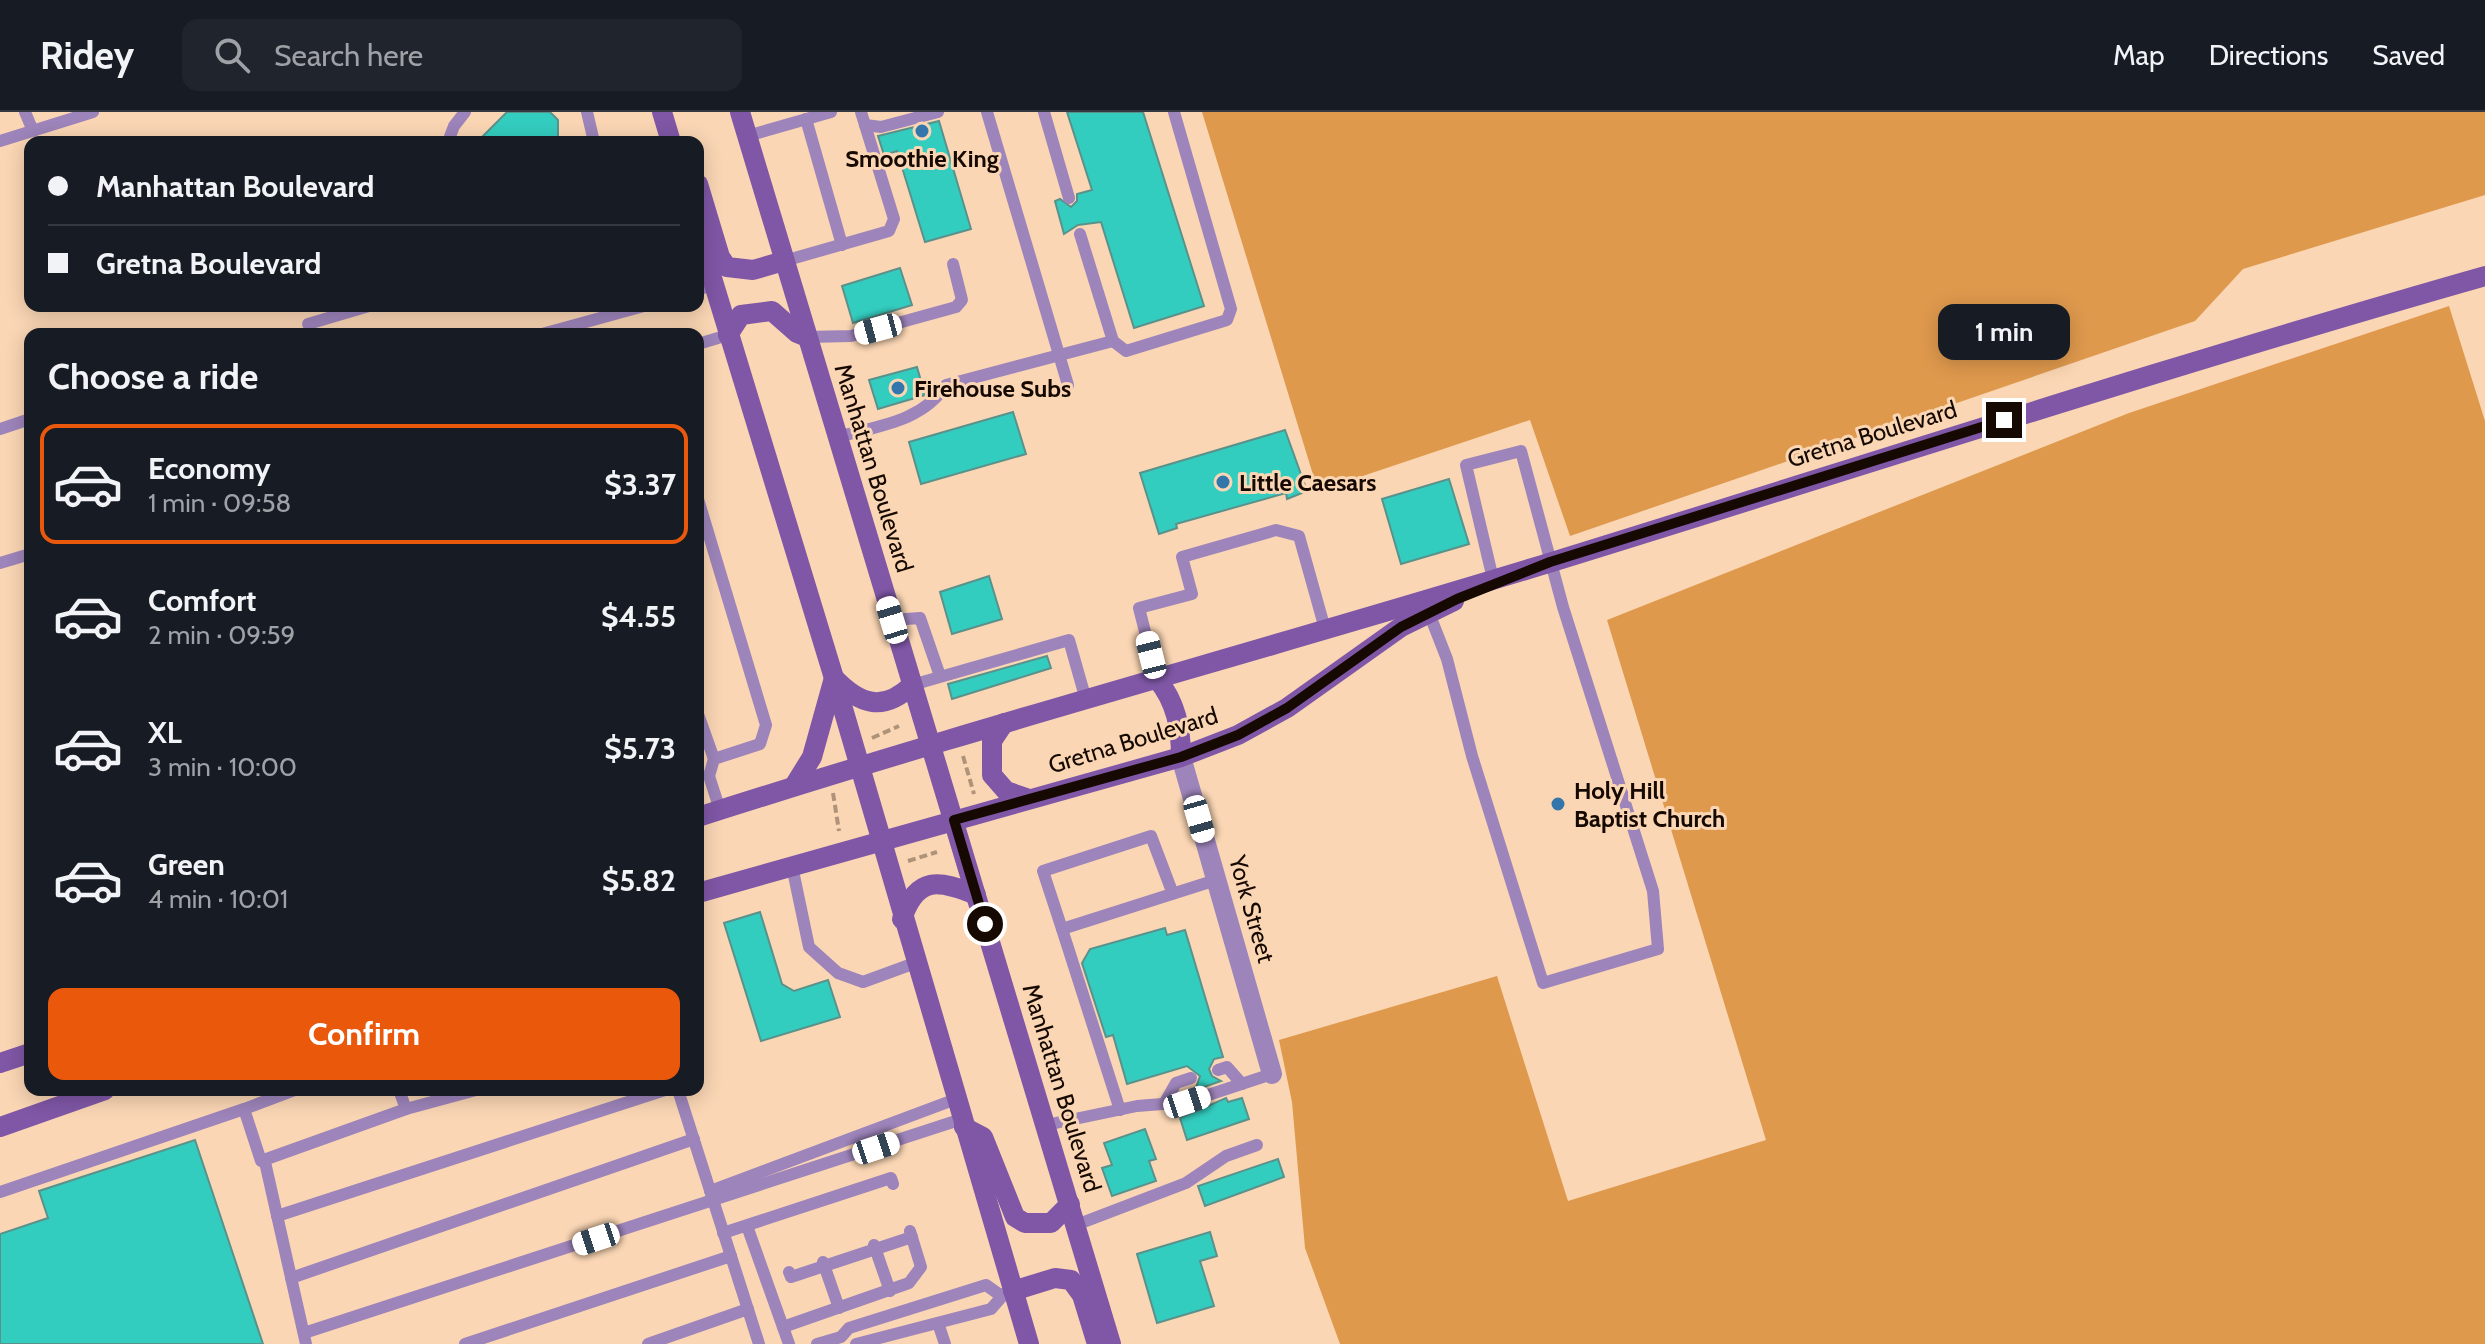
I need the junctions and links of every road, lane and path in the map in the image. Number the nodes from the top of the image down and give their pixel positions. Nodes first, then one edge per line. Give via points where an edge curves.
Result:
1 (25, 112) edge
2 (93, 112) edge
3 (465, 112) edge
4 (587, 112) edge
5 (662, 112) edge
6 (740, 112) edge
7 (831, 112) edge
8 (938, 112) edge
9 (987, 112) edge
10 (1044, 112) edge
11 (1174, 112) edge
12 (863, 118) edge
13 (806, 119) junction
14 (33, 131) junction
15 (450, 136) edge
16 (593, 136) edge
17 (669, 136) edge
18 (747, 136) junction
19 (0, 141) edge
20 (1069, 198) dead end
21 (704, 204) edge
22 (1080, 234) dead end
23 (842, 245) junction
24 (784, 261) junction
25 (953, 264) dead end
26 (2485, 278) edge
27 (706, 287) edge
28 (349, 312) edge
29 (622, 312) edge
30 (308, 324) dead end
31 (564, 328) edge
32 (728, 335) junction
33 (807, 337) junction
34 (1113, 341) junction
35 (704, 342) edge
36 (1059, 356) junction
37 (1068, 385) dead end
38 (24, 421) edge
39 (0, 429) edge
40 (837, 437) junction
41 (704, 519) edge
42 (24, 556) edge
43 (1550, 562) junction
44 (0, 563) edge
45 (1493, 579) junction
46 (1429, 613) junction
47 (892, 620) junction
48 (1325, 629) junction
49 (940, 676) junction
50 (834, 678) junction
51 (1157, 679) junction
52 (912, 685) junction
53 (1086, 700) junction
54 (1004, 723) junction
55 (899, 726) dead end
56 (704, 731) edge
57 (867, 740) dead end
58 (929, 743) junction
59 (962, 752) dead end
60 (1181, 757) junction
61 (714, 759) junction
62 (857, 766) junction
63 (794, 786) junction
64 (833, 790) dead end
65 (1026, 798) junction
66 (976, 800) dead end
67 (720, 810) junction
68 (704, 815) edge
69 (954, 820) junction
70 (840, 838) dead end
71 (879, 841) junction
72 (937, 852) dead end
73 (908, 861) dead end
74 (792, 866) junction
75 (1216, 880) junction
76 (704, 891) edge
77 (1173, 894) junction
78 (976, 895) junction
79 (902, 919) junction
80 (1062, 929) junction
81 (915, 963) junction
82 (24, 1055) edge
83 (0, 1063) edge
84 (1218, 1070) dead end
85 (1272, 1074) joint
86 (1191, 1078) dead end
87 (1242, 1084) junction
88 (88, 1096) edge
89 (279, 1096) edge
90 (401, 1096) edge
91 (454, 1096) edge
92 (647, 1096) edge
93 (680, 1096) edge
94 (956, 1099) junction
95 (1164, 1104) junction
96 (244, 1109) junction
97 (406, 1109) junction
98 (1120, 1110) junction
99 (963, 1123) junction
100 (1046, 1125) junction
101 (0, 1127) edge
102 (694, 1139) junction
103 (1257, 1145) dead end
104 (265, 1162) junction
105 (893, 1184) dead end
106 (0, 1192) edge
107 (711, 1196) junction
108 (1070, 1204) junction
109 (277, 1216) junction
110 (1076, 1225) junction
111 (747, 1226) junction
112 (723, 1233) junction
113 (874, 1246) junction
114 (731, 1256) junction
115 (823, 1264) junction
116 (790, 1274) dead end
117 (291, 1278) junction
118 (890, 1291) junction
119 (1007, 1293) junction
120 (839, 1308) junction
121 (748, 1309) junction
122 (938, 1323) junction
123 (783, 1327) junction
124 (305, 1338) edge
125 (850, 1342) edge
126 (465, 1344) edge
127 (648, 1344) edge
128 (759, 1344) edge
129 (789, 1344) edge
130 (817, 1344) edge
131 (945, 1344) edge
132 (1029, 1344) edge
133 (1097, 1344) edge
134 (1111, 1344) edge

1 - 14 lane
2 - 14 lane
3 - 15 lane
4 - 16 lane
5 - 17 street
6 - 18 street, Manhattan Boulevard
7 - 13 lane
8 - 12 lane via 881,127
9 - 36 lane
10 - 20 lane
11 - 34 lane via 1231,309 1227,320 1126,351
12 - 23 lane via 894,219 889,231
13 - 18 lane
13 - 23 lane
14 - 19 lane
18 - 24 street, Manhattan Boulevard
21 - 24 street via 727,267 753,270
22 - 34 lane
23 - 24 lane
24 - 33 street, Manhattan Boulevard
25 - 33 lane via 962,300 956,307 851,336
26 - 43 street, Gretna Boulevard via 2246,344
27 - 32 street
28 - 30 lane
29 - 31 lane
32 - 33 street via 741,315 757,310 772,311
32 - 35 lane
32 - 50 street
33 - 40 street, Manhattan Boulevard
34 - 36 lane
36 - 37 lane
36 - 40 lane via 946,385 935,403 908,418
38 - 39 lane
40 - 47 street, Manhattan Boulevard
41 - 61 lane via 766,725 760,744
42 - 44 lane
43 - 45 street, Gretna Boulevard
43 - 45 lane via 1521,451 1466,465
43 - 46 street, Gretna Boulevard
43 - 46 lane via 1653,891 1658,949 1543,983
45 - 48 street, Gretna Boulevard
46 - 60 street, Gretna Boulevard via 1287,708
47 - 49 lane via 920,618
47 - 52 street, Manhattan Boulevard
48 - 51 street, Gretna Boulevard
48 - 51 lane via 1299,536 1276,530 1182,557 1192,594 1139,608
49 - 52 lane
49 - 53 lane via 1069,640
50 - 52 street via 852,697 871,701 888,702
50 - 62 street
50 - 63 street via 812,757
51 - 53 street, Gretna Boulevard
51 - 60 street via 1171,696
52 - 58 street, Manhattan Boulevard
53 - 54 street, Gretna Boulevard
54 - 58 street, Gretna Boulevard
54 - 65 street via 992,741 992,775 1006,791
55 - 57 path
56 - 61 lane
58 - 62 street, Gretna Boulevard
58 - 69 street, Manhattan Boulevard
59 - 66 path
60 - 65 street, Gretna Boulevard
60 - 75 street, York Street
61 - 67 lane via 709,776
62 - 63 street, Gretna Boulevard
62 - 71 street
63 - 67 street, Gretna Boulevard
64 - 70 path
65 - 69 street, Gretna Boulevard
67 - 68 street, Gretna Boulevard
69 - 71 street, Gretna Boulevard
69 - 78 street, Manhattan Boulevard
71 - 74 street, Gretna Boulevard
71 - 79 street
72 - 73 path
74 - 76 street, Gretna Boulevard
74 - 81 lane via 809,947 838,973 863,982
75 - 77 lane
75 - 85 street, York Street
77 - 80 lane
77 - 80 lane via 1151,836 1043,871
78 - 79 street via 947,883 920,888
78 - 100 street, Manhattan Boulevard
79 - 81 street
80 - 98 lane
81 - 94 street
82 - 83 street
84 - 87 lane via 1227,1067
85 - 87 lane
86 - 95 lane via 1176,1083
87 - 95 lane
88 - 101 street
89 - 96 lane
90 - 97 lane
91 - 97 lane
92 - 109 lane
93 - 102 lane
94 - 99 street
94 - 107 lane
95 - 98 lane
96 - 104 lane via 259,1159
96 - 106 lane
97 - 104 lane
98 - 100 lane
99 - 107 lane
99 - 108 street via 983,1137 1015,1217 1025,1223 1051,1223
99 - 119 street
100 - 108 street, Manhattan Boulevard
102 - 107 lane
102 - 117 lane
103 - 110 lane via 1226,1156 1186,1183
104 - 109 lane
105 - 111 lane via 891,1178 772,1222
107 - 112 lane
107 - 124 lane
108 - 110 street, Manhattan Boulevard
109 - 117 lane
110 - 134 street, Manhattan Boulevard
111 - 112 lane
111 - 123 lane
112 - 114 lane
113 - 115 lane
113 - 118 lane
113 - 118 lane via 911,1234 921,1267 909,1283
114 - 121 lane
114 - 126 lane
115 - 116 lane
115 - 120 lane
117 - 124 lane
118 - 120 lane
119 - 122 lane via 991,1309
119 - 125 lane via 986,1285 849,1328
119 - 132 street
119 - 133 street via 1055,1278 1071,1280 1082,1295
120 - 123 lane
121 - 127 lane
121 - 128 lane
122 - 125 lane
122 - 131 lane
123 - 129 lane
125 - 130 lane

